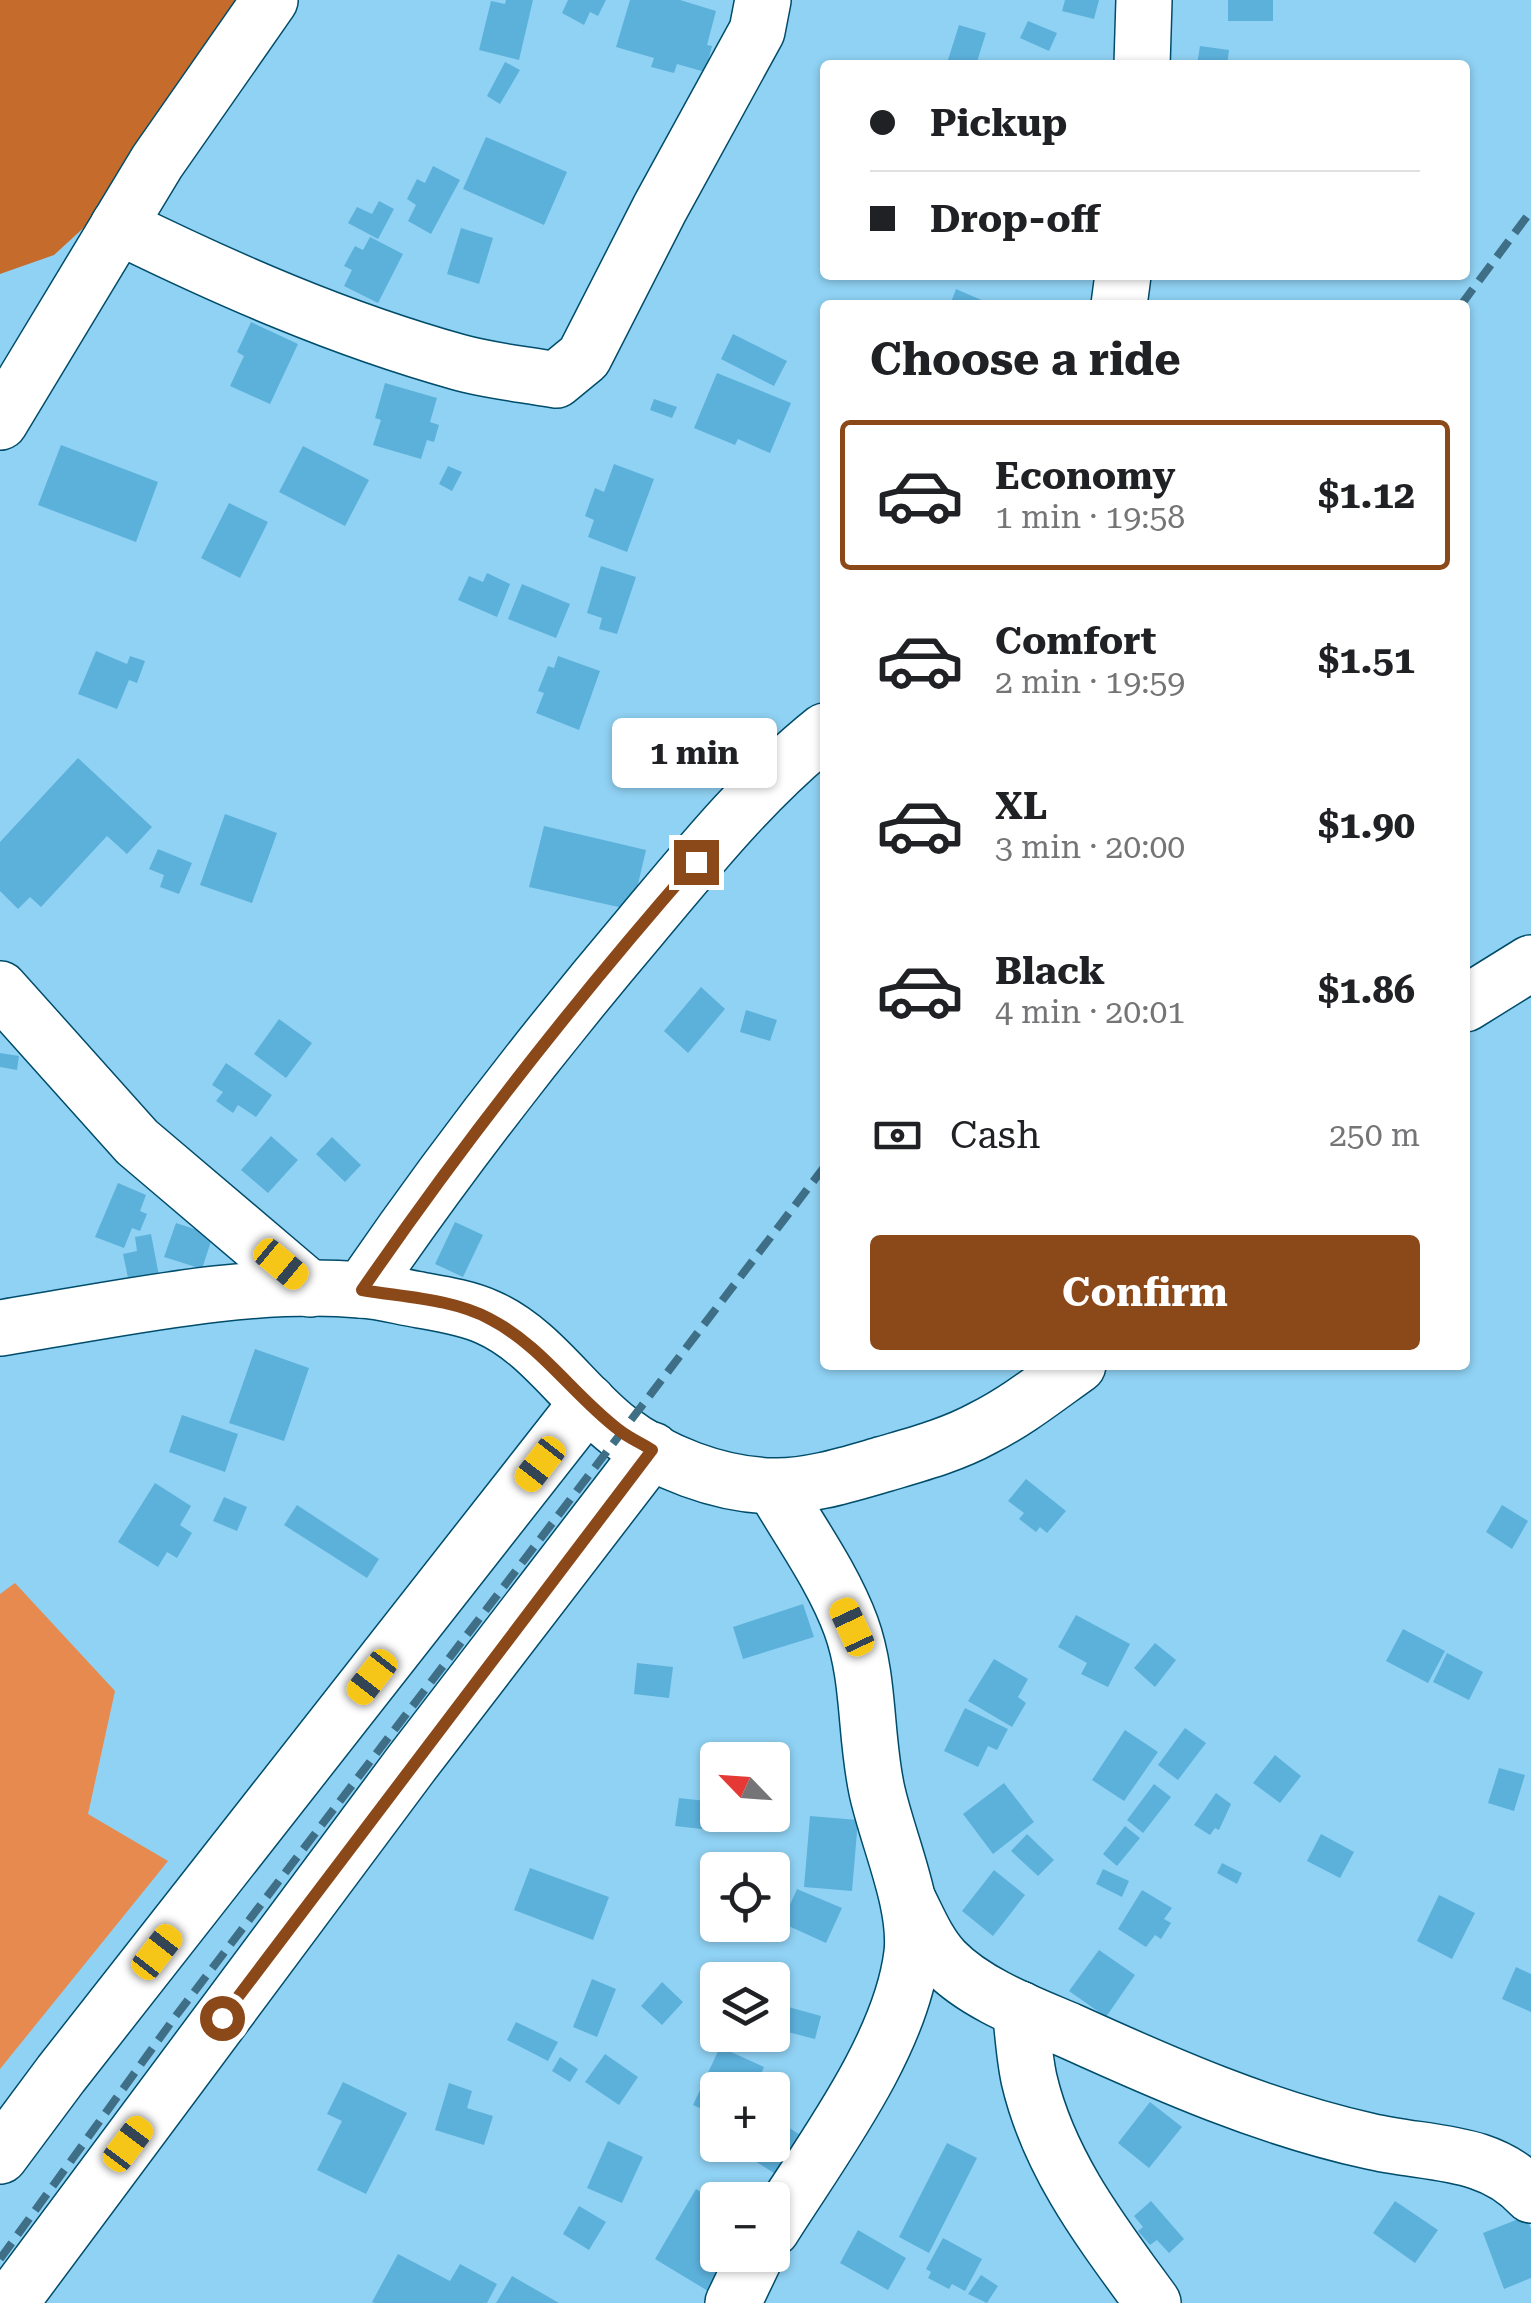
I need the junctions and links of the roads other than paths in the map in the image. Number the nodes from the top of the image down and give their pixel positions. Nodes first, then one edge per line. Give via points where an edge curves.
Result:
1 (270, 0) edge
2 (763, 0) edge
3 (1144, 0) edge
4 (1142, 60) edge
5 (118, 226) junction
6 (0, 422) edge
7 (820, 736) edge
8 (1531, 963) edge
9 (0, 990) edge
10 (1470, 1001) edge
11 (336, 1289) junction
12 (0, 1328) edge
13 (1071, 1370) edge
14 (588, 1402) junction
15 (652, 1450) junction
16 (774, 1486) junction
17 (909, 1902) junction
18 (1020, 2009) junction
19 (0, 2156) edge
20 (1531, 2195) edge
21 (790, 2201) edge
22 (748, 2272) edge
23 (10, 2303) edge
24 (732, 2303) edge
25 (1154, 2303) edge

1 - 5 street
2 - 5 street via 757,31 584,357 556,380 461,362 362,330 232,282
3 - 4 street
5 - 6 street
7 - 11 street via 740,811 550,1033 436,1181
8 - 10 street
9 - 11 street via 137,1142
11 - 12 street via 200,1296
11 - 14 street via 486,1316 546,1360
13 - 16 street via 983,1428 939,1448
14 - 15 street
14 - 19 street
15 - 16 street via 732,1482
15 - 23 street
16 - 17 street via 852,1627 876,1789
17 - 18 street via 944,1961
17 - 21 street via 912,1952 882,2046
18 - 20 street via 1285,2119 1491,2164
18 - 25 street via 1029,2078 1066,2178
22 - 24 street

